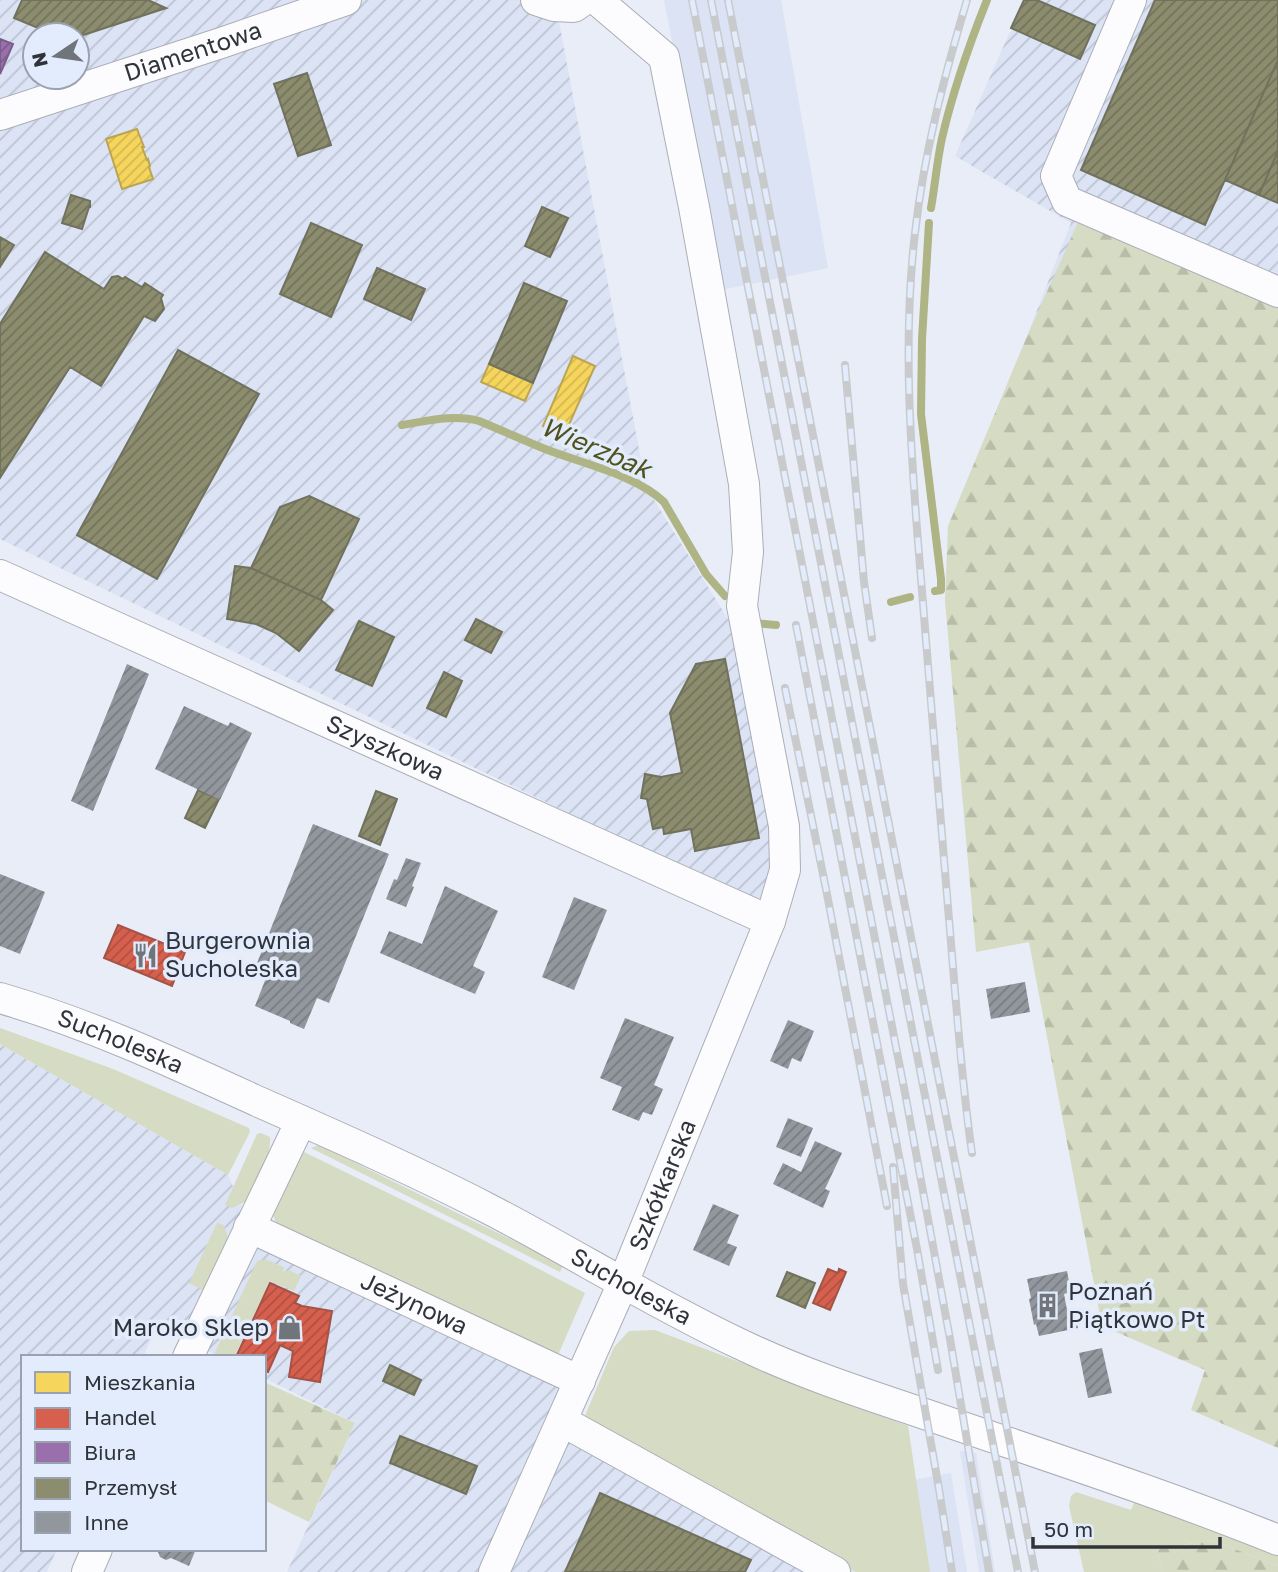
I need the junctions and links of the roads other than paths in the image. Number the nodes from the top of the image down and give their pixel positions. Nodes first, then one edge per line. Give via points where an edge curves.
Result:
1 (346, 0) edge
2 (536, 0) edge
3 (584, 0) edge
4 (597, 0) edge
5 (1131, 0) edge
6 (268, 12) edge
7 (0, 115) edge
8 (1278, 292) edge
9 (0, 575) edge
10 (770, 921) junction
11 (0, 998) edge
12 (301, 1121) junction
13 (249, 1227) junction
14 (624, 1283) junction
15 (189, 1355) edge
16 (580, 1381) junction
17 (562, 1421) junction
18 (1278, 1540) edge
19 (96, 1551) edge
20 (87, 1572) edge
21 (494, 1572) edge
22 (835, 1572) edge

1 - 6 street, Diamentowa
2 - 3 street via 574,7
4 - 10 street, Szkółkarska via 664,57 694,207 744,484 748,552 742,606 784,826 785,870
5 - 8 street via 1056,176 1067,201
6 - 7 street, Diamentowa
9 - 10 street, Szyszkowa
10 - 14 street, Szkółkarska
11 - 12 street, Sucholeska via 98,1031
12 - 13 street
12 - 14 street, Sucholeska via 487,1208
13 - 15 street
13 - 16 street, Jeżynowa
14 - 16 street, Szkółkarska
14 - 18 street, Sucholeska via 700,1325 789,1365
16 - 17 street, Szkółkarska
17 - 21 street, Szkółkarska
17 - 22 street
19 - 20 street

